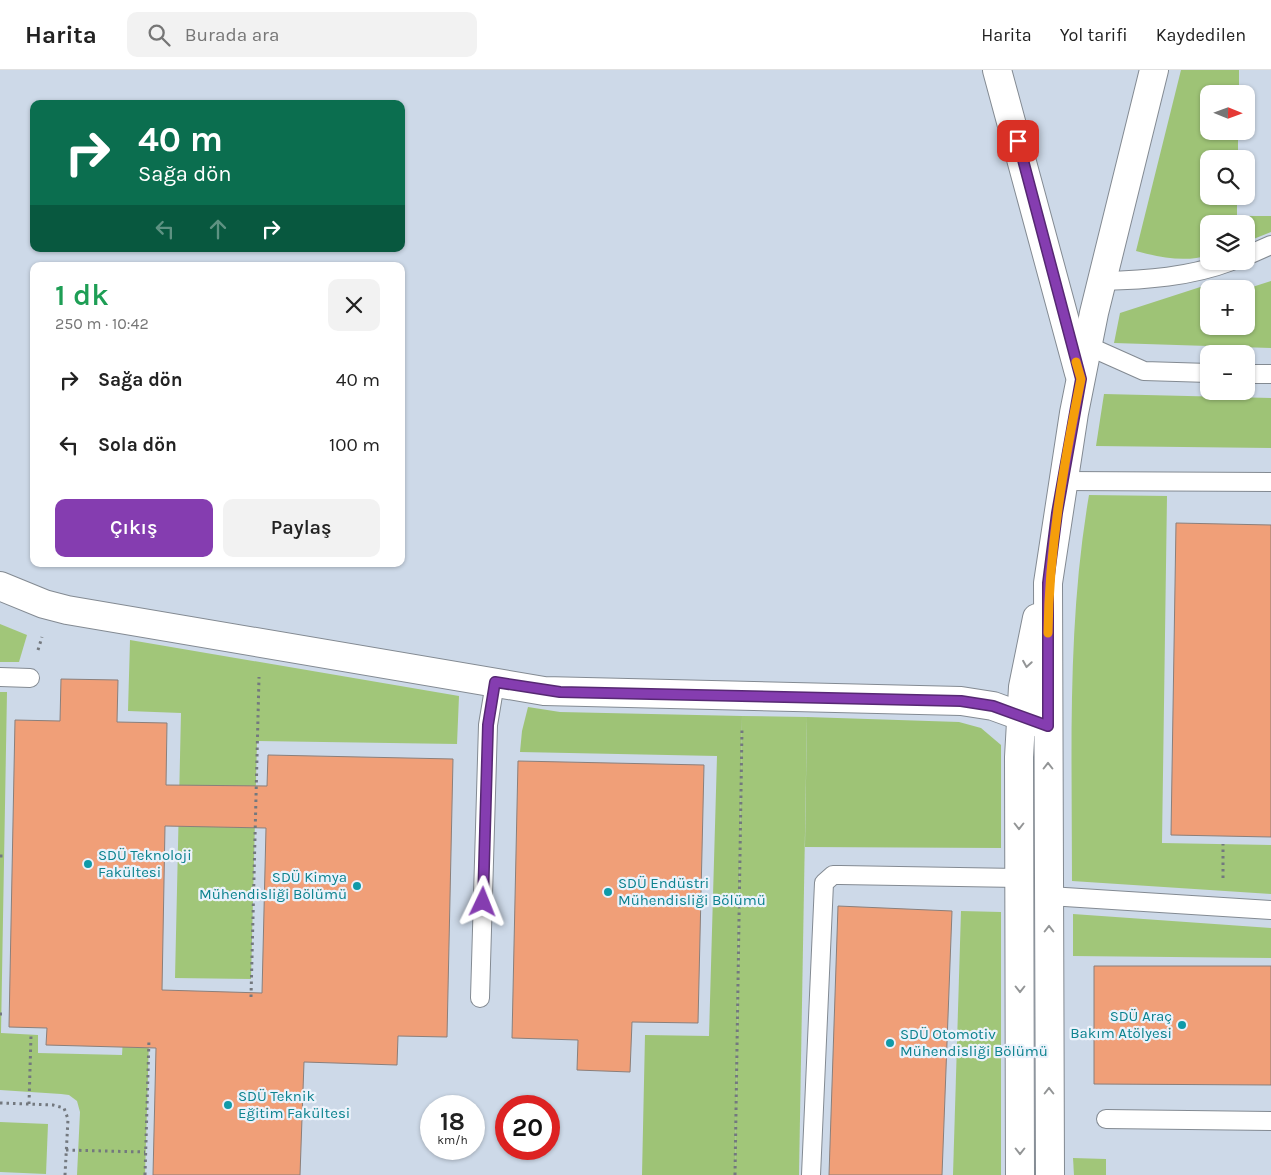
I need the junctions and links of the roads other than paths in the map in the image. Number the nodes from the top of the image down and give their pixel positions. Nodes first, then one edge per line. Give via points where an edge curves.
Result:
1 (997, 70) edge
2 (1154, 70) edge
3 (1271, 245) edge
4 (1255, 252) edge
5 (1201, 270) edge
6 (1102, 281) junction
7 (1088, 346) junction
8 (1200, 373) edge
9 (1255, 374) edge
10 (1271, 374) edge
11 (1081, 379) junction
12 (1063, 481) junction
13 (1271, 482) edge
14 (1048, 583) junction
15 (0, 586) edge
16 (0, 677) edge
17 (30, 678) dead end
18 (495, 682) junction
19 (1020, 716) junction
20 (1048, 726) junction
21 (1019, 878) junction
22 (1049, 896) junction
23 (1271, 910) edge
24 (480, 998) dead end
25 (1106, 1120) dead end
26 (1271, 1121) edge
27 (811, 1175) edge
28 (1020, 1175) edge
29 (1050, 1175) edge

1 - 11 street
2 - 6 street
3 - 4 lane
5 - 6 lane via 1170,276
6 - 7 street
7 - 8 lane via 1144,370
7 - 11 street
9 - 10 lane
11 - 12 street
12 - 13 lane
12 - 14 street
14 -> 19 street via 1028,654
14 - 20 street
15 - 18 street via 67,610
16 - 17 lane
18 - 19 street via 560,692 979,702
18 - 24 lane via 488,725
19 - 20 street
19 -> 21 street
22 -> 20 street
21 - 27 lane via 840,874 833,875 824,883
21 -> 28 street
22 - 23 lane
29 -> 22 street
25 - 26 lane

